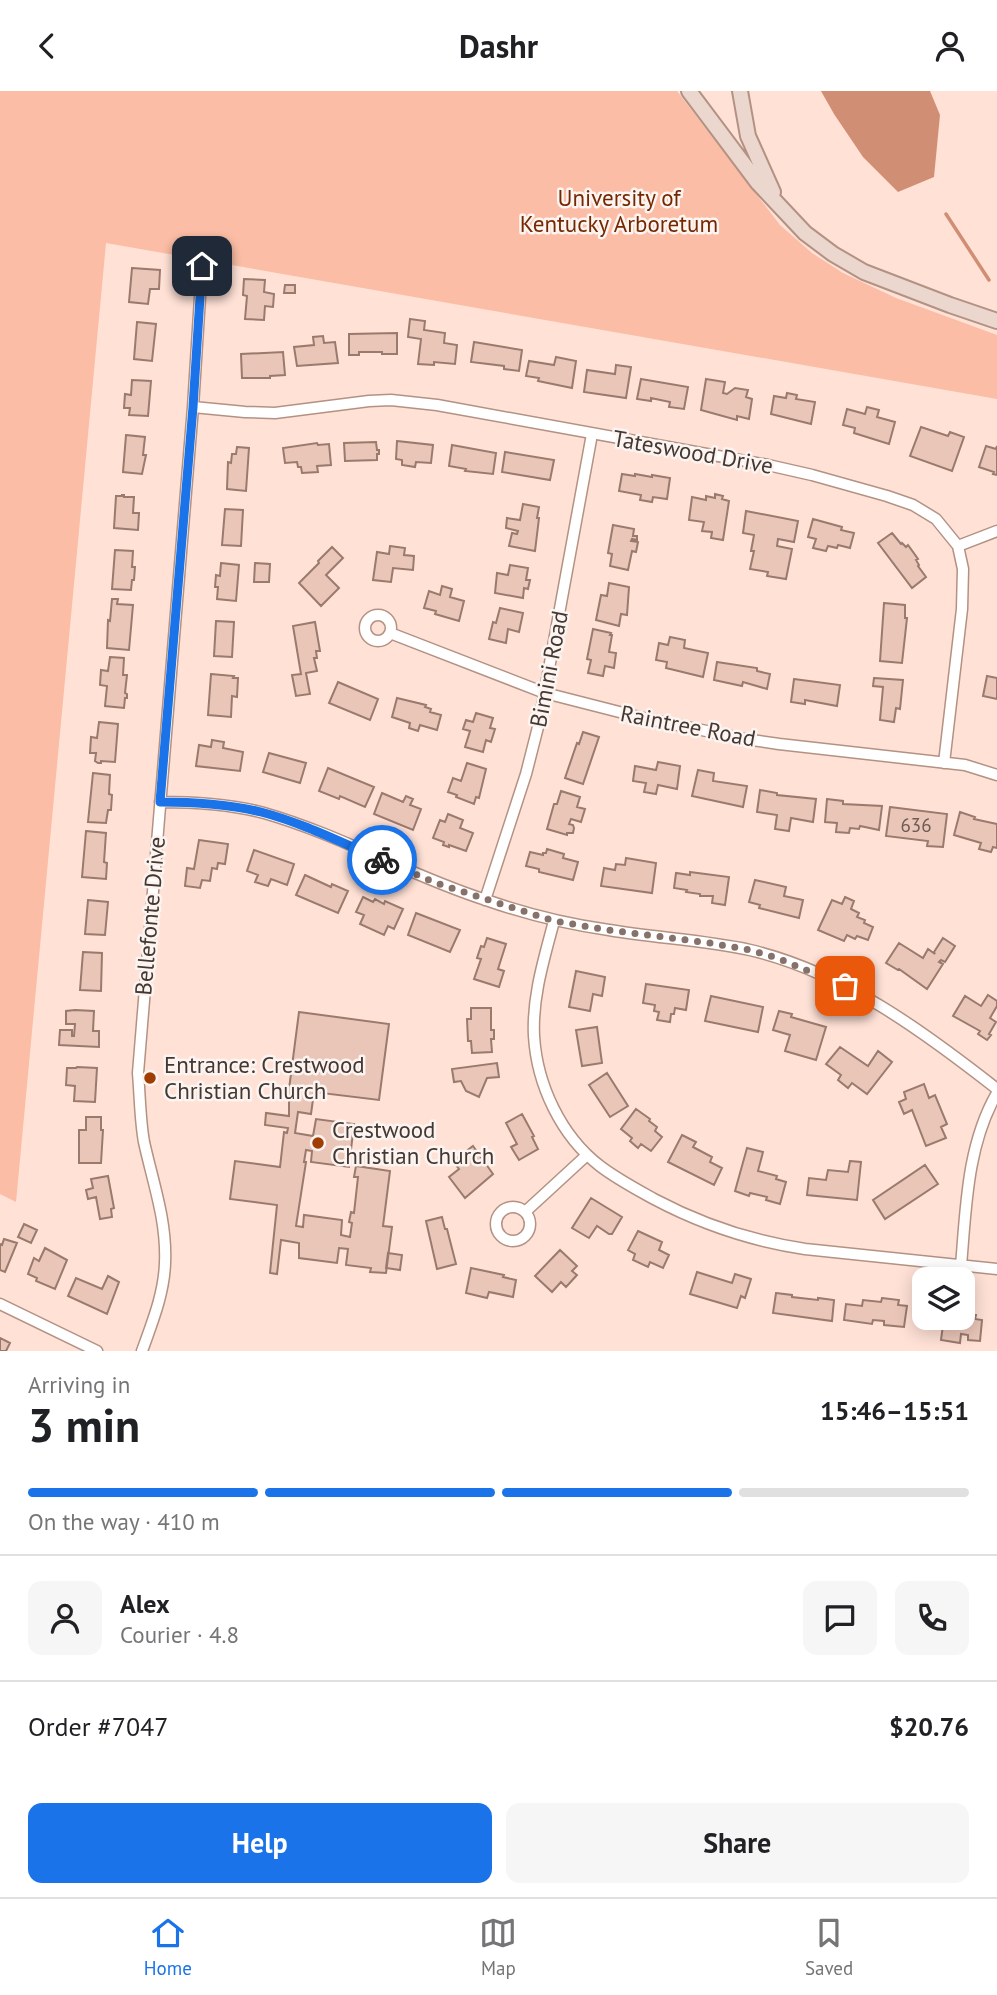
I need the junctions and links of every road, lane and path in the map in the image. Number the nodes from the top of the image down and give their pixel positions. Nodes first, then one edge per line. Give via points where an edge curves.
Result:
1 (689, 91) edge
2 (740, 91) edge
3 (778, 203) junction
4 (202, 266) dead end
5 (997, 321) edge
6 (193, 407) junction
7 (592, 434) junction
8 (997, 531) edge
9 (958, 546) junction
10 (390, 633) dead end
11 (545, 694) junction
12 (944, 763) junction
13 (997, 775) edge
14 (160, 802) junction
15 (485, 900) junction
16 (554, 921) junction
17 (997, 1091) edge
18 (587, 1154) junction
19 (525, 1212) dead end
20 (961, 1266) junction
21 (997, 1269) edge
22 (0, 1304) edge
23 (97, 1351) edge
24 (142, 1351) edge

1 - 3 main road
2 - 3 main road via 748,136
3 - 5 main road via 805,233 864,272
4 - 6 street, Bellefonte Drive
6 - 7 street, Tateswood Drive via 275,412 391,401 437,405
6 - 14 street, Bellefonte Drive
7 - 9 street, Tateswood Drive via 768,465 887,496 936,519
7 - 11 street, Bimini Road
8 - 9 street
9 - 12 street via 963,569 962,609
10 - 11 street, Raintree Road
11 - 12 street, Raintree Road via 745,739
11 - 15 street, Bimini Road via 530,762
12 - 13 street, Raintree Road
14 - 15 street via 262,812
14 - 24 street, Bellefonte Drive via 138,1073 144,1142 166,1238 158,1305
15 - 16 street
16 - 17 street via 750,950 820,974 906,1022
16 - 18 street via 535,1000 536,1052 548,1096
17 - 20 street via 972,1159
18 - 19 street
18 - 20 street via 640,1191 737,1235 806,1249
20 - 21 street
22 - 23 street

